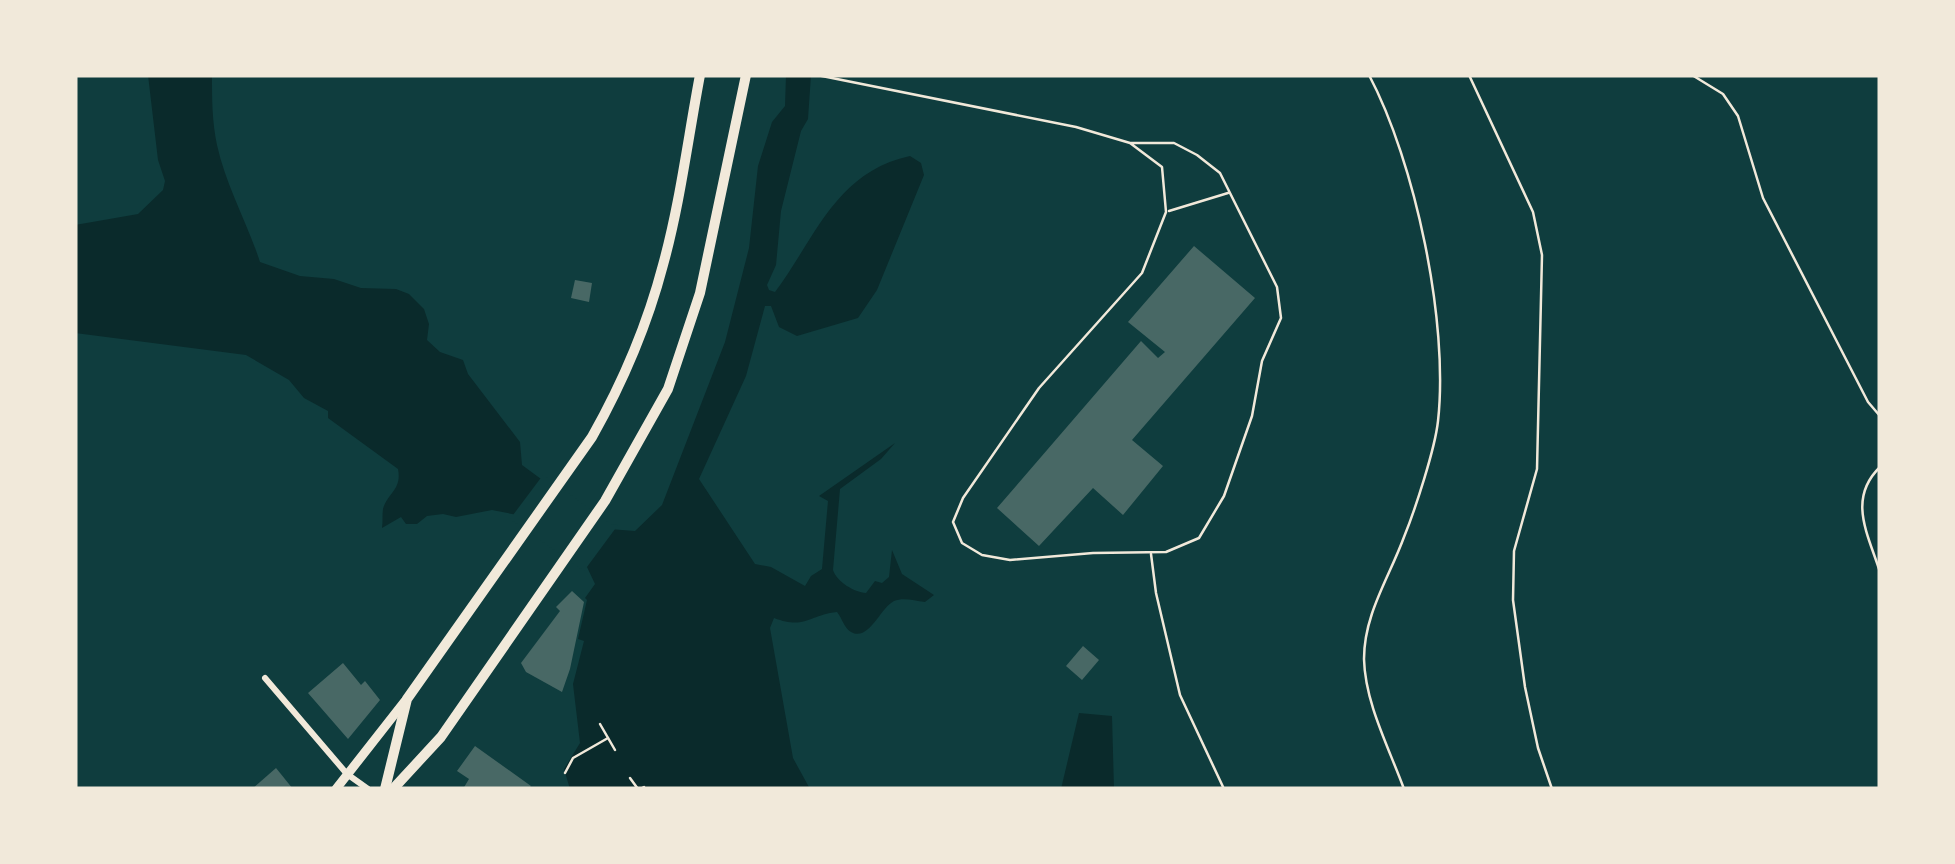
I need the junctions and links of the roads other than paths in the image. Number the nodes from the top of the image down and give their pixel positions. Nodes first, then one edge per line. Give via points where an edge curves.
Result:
1 (700, 75) edge
2 (746, 75) edge
3 (818, 75) edge
4 (871, 75) edge
5 (1368, 75) edge
6 (1469, 75) edge
7 (1692, 75) edge
8 (873, 86) junction
9 (1130, 143) junction
10 (1230, 192) junction
11 (1166, 212) junction
12 (1880, 416) edge
13 (1880, 467) edge
14 (1151, 553) junction
15 (1880, 572) edge
16 (265, 678) dead end
17 (407, 699) junction
18 (346, 774) junction
19 (336, 789) edge
20 (368, 789) edge
21 (389, 789) edge
22 (1224, 789) edge
23 (1404, 789) edge
24 (1552, 789) edge

1 - 17 main road via 664,262 616,394 568,473
2 - 21 main road via 685,344 645,435 441,737
3 - 8 lane
4 - 8 lane
5 - 23 lane via 1386,108 1418,206 1438,332 1438,422 1404,537 1370,614 1364,659
6 - 24 lane via 1533,212 1542,255 1536,469 1514,551 1513,600 1534,733
7 - 12 lane via 1723,94 1738,116 1763,198
8 - 9 lane
9 - 10 lane via 1174,143 1220,172
9 - 11 lane via 1162,167
10 - 11 lane
10 - 14 lane via 1277,287 1280,318 1224,496 1199,538
11 - 14 lane via 1142,273 1039,388 962,498 953,522 962,543 1010,560
13 - 15 lane via 1861,496
14 - 22 lane via 1180,696
16 - 18 street
17 - 18 main road
17 - 21 main road
18 - 19 main road
18 - 20 street

